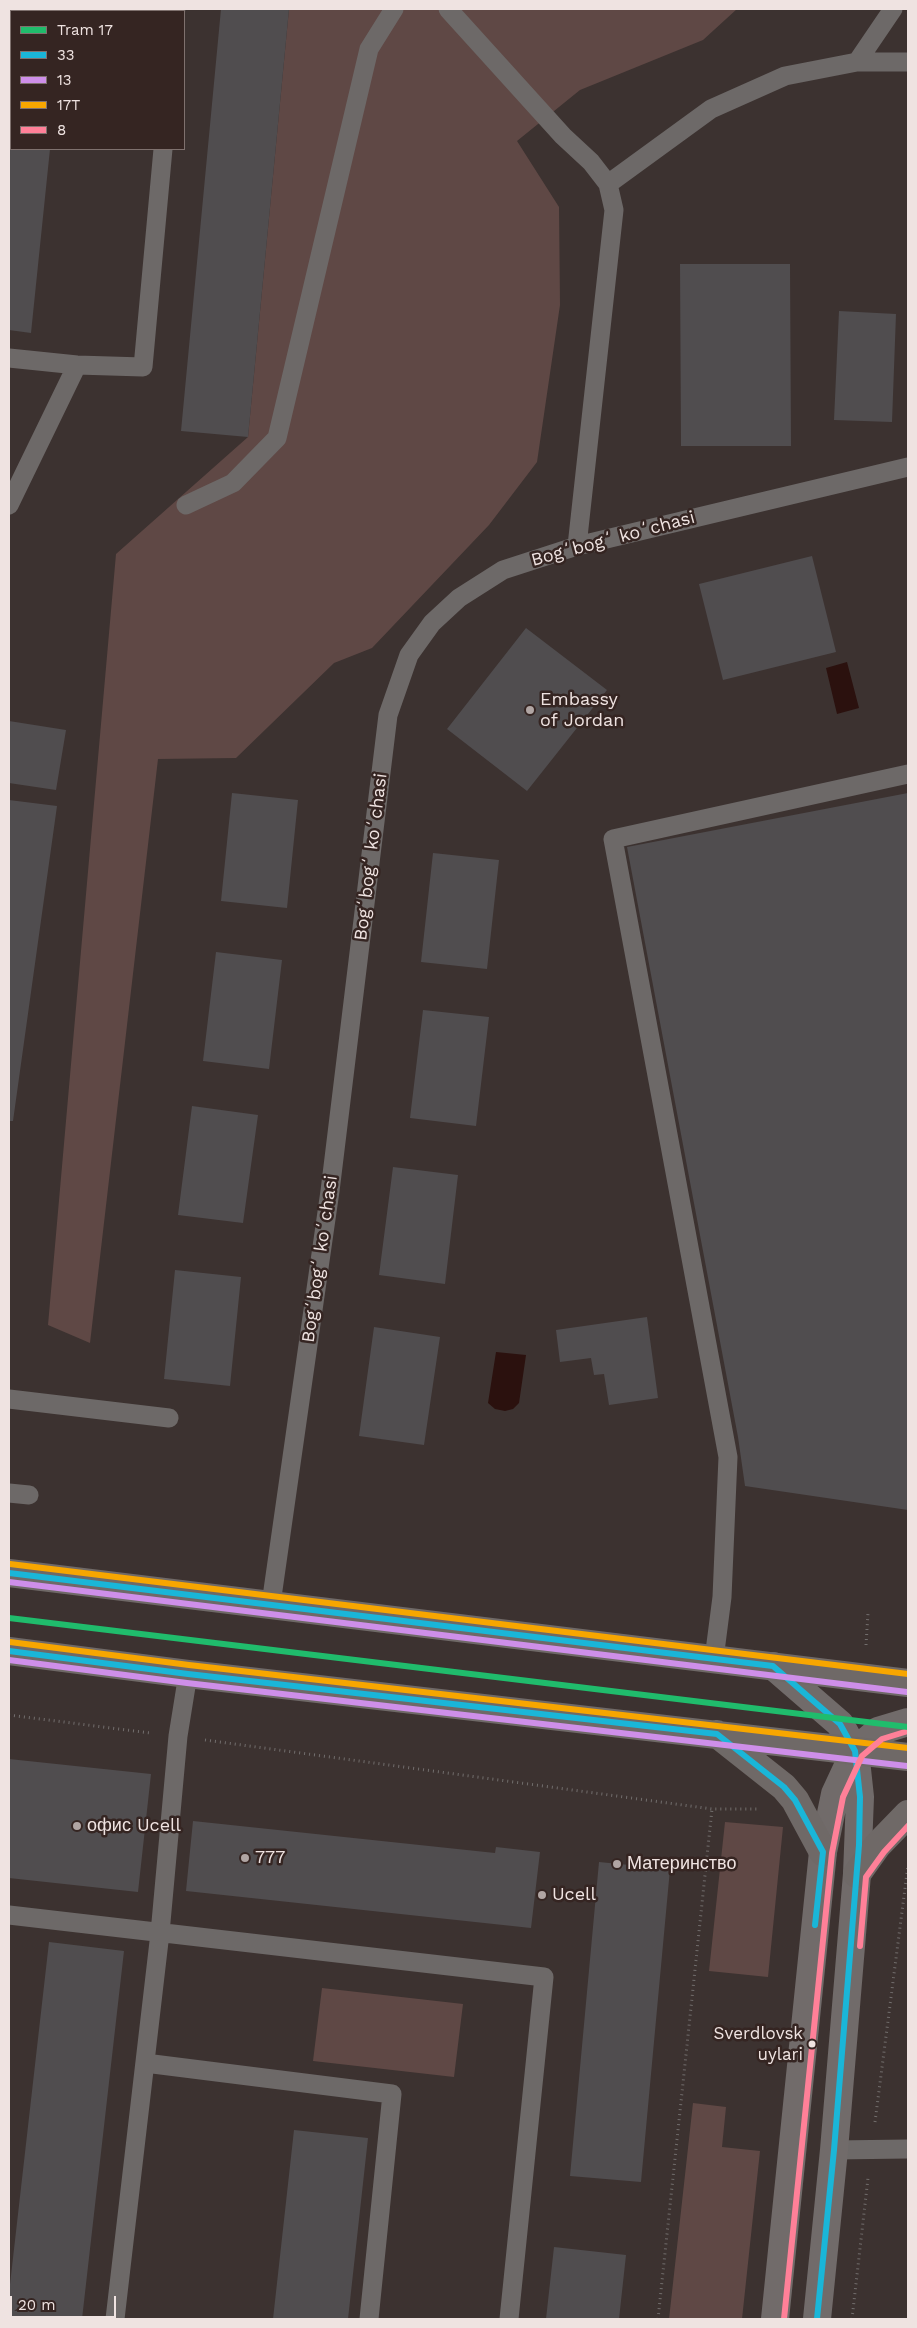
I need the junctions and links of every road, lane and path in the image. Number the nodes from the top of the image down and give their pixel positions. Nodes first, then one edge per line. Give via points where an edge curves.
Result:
1 (394, 9) edge
2 (448, 9) edge
3 (893, 9) edge
4 (857, 62) junction
5 (908, 62) edge
6 (163, 150) edge
7 (608, 184) junction
8 (9, 358) edge
9 (77, 365) junction
10 (908, 467) edge
11 (9, 505) edge
12 (186, 505) dead end
13 (577, 546) junction
14 (908, 774) edge
15 (9, 1399) edge
16 (169, 1418) dead end
17 (9, 1493) edge
18 (29, 1496) dead end
19 (9, 1573) edge
20 (271, 1604) junction
21 (868, 1613) dead end
22 (866, 1645) dead end
23 (9, 1651) edge
24 (714, 1659) junction
25 (772, 1666) junction
26 (188, 1674) junction
27 (908, 1683) edge
28 (9, 1715) edge
29 (908, 1722) edge
30 (717, 1734) junction
31 (178, 1736) junction
32 (855, 1751) junction
33 (908, 1757) edge
34 (712, 1809) junction
35 (765, 1810) dead end
36 (908, 1814) edge
37 (823, 1852) junction
38 (908, 1865) edge
39 (857, 1874) junction
40 (9, 1915) edge
41 (160, 1933) junction
42 (145, 2063) junction
43 (871, 2149) junction
44 (908, 2149) edge
45 (834, 2150) junction
46 (115, 2319) edge
47 (369, 2319) edge
48 (510, 2319) edge
49 (658, 2319) edge
50 (775, 2319) edge
51 (816, 2319) edge
52 (852, 2319) edge

1 - 12 lane via 369,49 277,438 233,483
2 - 7 lane
3 - 4 lane
4 - 5 lane
4 - 7 lane via 785,76 711,108
6 - 9 lane via 143,367
7 - 13 lane via 614,210
8 - 9 lane
9 - 11 lane
10 - 13 lane, Bogʻbogʻ koʻchasi
13 - 20 lane, Bogʻbogʻ koʻchasi via 504,570 459,598 409,655 388,714 330,1190
14 - 24 lane via 613,839 728,1457 722,1597
15 - 16 lane
17 - 18 lane
19 - 20 main road
20 - 24 main road
21 - 22 path
23 - 26 main road
24 - 25 main road
25 - 27 main road
25 - 32 main road via 840,1724
26 - 30 main road
26 - 31 lane
28 - 31 path
29 - 32 main road via 878,1731
30 - 32 main road
30 - 37 main road via 784,1787 795,1800
31 - 34 path
31 - 41 lane
32 - 33 main road
32 - 37 main road via 835,1794
32 - 39 main road via 860,1796
34 - 35 path
34 - 49 path
36 - 39 main road via 877,1846
37 - 50 main road
38 - 43 path
39 - 45 main road
40 - 41 lane
41 - 42 lane
41 - 48 lane via 544,1977
42 - 46 lane
42 - 47 lane via 392,2094
43 - 44 lane
43 - 45 lane
43 - 52 path
45 - 51 main road

